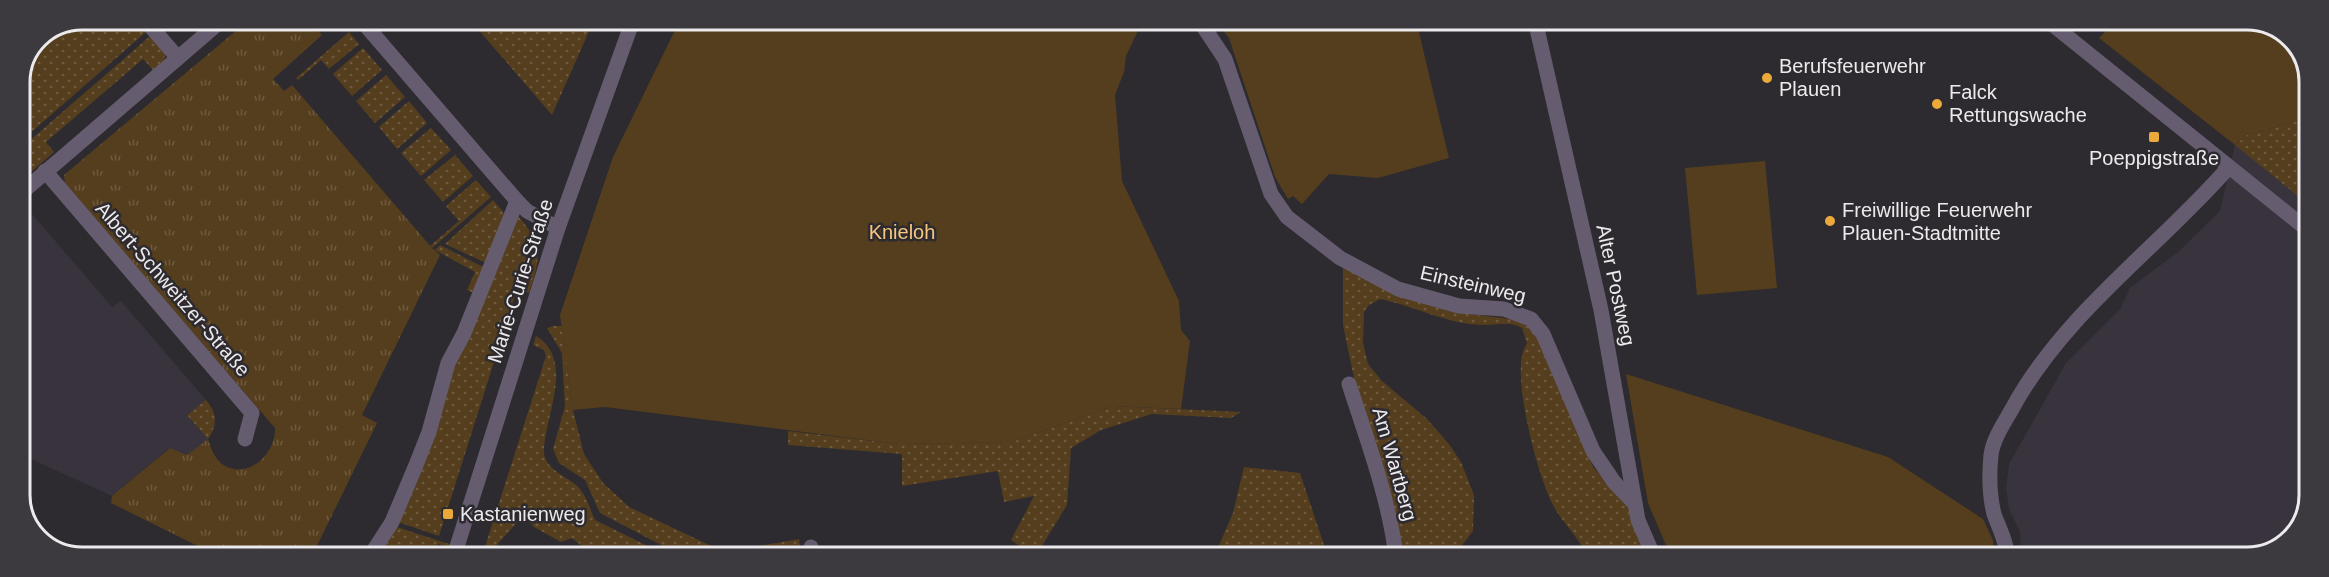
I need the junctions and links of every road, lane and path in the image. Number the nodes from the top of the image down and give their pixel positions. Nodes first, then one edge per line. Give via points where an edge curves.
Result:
1 (154, 30) edge
2 (210, 30) edge
3 (370, 30) edge
4 (629, 30) edge
5 (1206, 30) edge
6 (1537, 30) edge
7 (2059, 30) edge
8 (178, 58) junction
9 (2228, 168) junction
10 (45, 171) junction
11 (30, 185) edge
12 (517, 201) junction
13 (2299, 223) edge
14 (558, 228) junction
15 (1349, 384) dead end
16 (245, 439) dead end
17 (1635, 504) junction
18 (376, 547) edge
19 (457, 547) edge
20 (1395, 547) edge
21 (1650, 547) edge
22 (2007, 547) edge

1 - 8 street
2 - 8 street
3 - 12 street
4 - 14 street, Marie-Curie-Straße
5 - 17 street, Einsteinweg via 1225,59 1271,194 1287,217 1340,258 1398,289 1459,306 1504,309 1531,319 1543,334 1593,451
6 - 17 street, Alter Postweg via 1601,310
7 - 9 street
8 - 10 street
9 - 13 street
9 - 22 street via 2087,308 2050,349 2020,393 2002,427 1990,463 1994,513
10 - 11 street
10 - 16 street, Albert-Schweitzer-Straße via 252,413
12 - 14 street
12 - 18 street via 448,363 416,465 392,522
14 - 19 street, Marie-Curie-Straße
15 - 20 street, Am Wartberg via 1379,478
17 - 21 street, Alter Postweg

